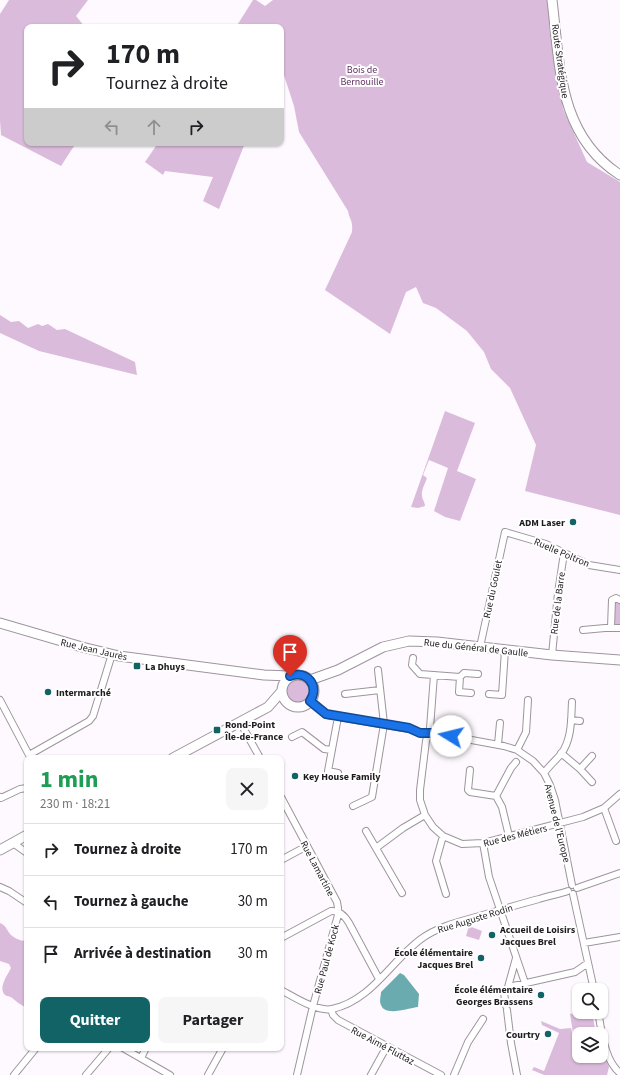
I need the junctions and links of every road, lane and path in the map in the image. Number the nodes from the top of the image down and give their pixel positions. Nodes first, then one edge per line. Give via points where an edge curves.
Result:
1 (552, 0) edge
2 (620, 175) edge
3 (505, 532) joint
4 (564, 552) junction
5 (620, 570) edge
6 (620, 600) edge
7 (0, 623) edge
8 (611, 627) junction
9 (620, 628) edge
10 (583, 630) dead end
11 (480, 647) junction
12 (506, 650) junction
13 (552, 654) junction
14 (111, 657) junction
15 (413, 658) dead end
16 (620, 660) edge
17 (338, 670) junction
18 (378, 670) dead end
19 (434, 674) junction
20 (478, 674) dead end
21 (264, 675) junction
22 (290, 676) junction
23 (460, 677) junction
24 (310, 680) junction
25 (380, 690) junction
26 (281, 691) junction
27 (472, 693) dead end
28 (345, 694) dead end
29 (489, 694) dead end
30 (312, 697) junction
31 (0, 700) edge
32 (528, 700) dead end
33 (572, 702) dead end
34 (288, 704) junction
35 (268, 707) junction
36 (338, 717) junction
37 (571, 720) junction
38 (580, 721) dead end
39 (240, 722) junction
40 (500, 723) dead end
41 (384, 724) junction
42 (428, 733) junction
43 (292, 737) dead end
44 (498, 744) junction
45 (332, 750) junction
46 (517, 750) junction
47 (561, 754) junction
48 (29, 755) edge
49 (32, 755) edge
50 (179, 755) edge
51 (258, 755) edge
52 (592, 756) dead end
53 (516, 762) dead end
54 (580, 769) junction
55 (470, 770) dead end
56 (544, 772) junction
57 (338, 773) dead end
58 (592, 782) dead end
59 (24, 788) edge
60 (620, 794) edge
61 (496, 796) junction
62 (0, 797) edge
63 (284, 803) edge
64 (354, 806) dead end
65 (604, 808) junction
66 (425, 816) junction
67 (560, 824) junction
68 (366, 831) dead end
69 (443, 836) junction
70 (509, 836) junction
71 (24, 838) edge
72 (616, 841) dead end
73 (13, 843) junction
74 (483, 843) junction
75 (307, 846) junction
76 (376, 848) junction
77 (0, 850) edge
78 (24, 851) edge
79 (284, 858) edge
80 (620, 874) edge
81 (0, 887) edge
82 (575, 887) junction
83 (570, 892) junction
84 (402, 893) dead end
85 (446, 894) dead end
86 (24, 900) edge
87 (500, 910) junction
88 (338, 912) junction
89 (284, 936) edge
90 (620, 937) edge
91 (584, 943) junction
92 (516, 958) junction
93 (588, 963) junction
94 (379, 979) junction
95 (525, 983) junction
96 (592, 983) edge
97 (508, 987) junction
98 (284, 992) edge
99 (313, 1006) junction
100 (331, 1009) junction
101 (483, 1019) dead end
102 (600, 1019) edge
103 (387, 1046) junction
104 (34, 1051) edge
105 (106, 1051) edge
106 (128, 1051) edge
107 (144, 1051) edge
108 (222, 1051) edge
109 (141, 1058) junction
110 (159, 1069) junction
111 (616, 1073) edge
112 (14, 1075) edge
113 (86, 1075) edge
114 (155, 1075) edge
115 (170, 1075) edge
116 (208, 1075) edge
117 (296, 1075) edge
118 (371, 1075) edge
119 (440, 1075) edge
120 (454, 1075) edge
121 (518, 1075) edge

1 - 2 street, Route Stratégique via 563,92 568,107 590,150
3 - 4 street, Ruelle Poltron
3 - 11 street, Rue du Goulet
4 - 5 street, Ruelle Poltron via 589,565
4 - 13 street, Rue de la Barre
6 - 8 street via 612,600
7 - 14 street, Rue Jean Jaurès via 78,651
8 - 9 street
8 - 10 street
11 - 12 street, Rue du Général de Gaulle
11 - 17 street, Rue du Général de Gaulle via 437,642 400,642 375,650
12 - 13 street, Rue du Général de Gaulle
12 - 29 street via 502,695
13 - 16 street, Rue du Général de Gaulle
14 - 21 street, Rue Jean Jaurès
14 - 49 street via 93,716 89,721
15 - 19 street via 412,665 420,674
17 - 24 street, Rue du Général de Gaulle
17 - 30 street, Rue du Général de Gaulle via 318,685
18 - 25 street
19 - 23 street
19 - 42 street, Rue des Métiers
20 - 23 street via 464,673
21 - 22 street
21 - 26 street via 272,679
22 - 24 street via 300,674
22 - 26 street
23 - 27 street via 459,692
24 - 30 street via 314,688
25 - 28 street
25 - 41 street
26 - 34 street
26 - 35 street
30 - 34 street via 307,705 297,707
30 - 36 street, Avenue de l'Europe via 324,713
31 - 48 street
32 - 46 street via 526,732
33 - 37 street
34 - 35 street
35 - 39 street
36 - 41 street, Avenue de l'Europe
36 - 45 street
37 - 38 street
37 - 47 street via 568,739
39 - 50 street
39 - 51 street
40 - 44 street
41 - 42 street, Avenue de l'Europe
41 - 64 street via 372,797
42 - 44 street, Avenue de l'Europe
42 - 66 street, Rue des Métiers via 420,790
43 - 45 street via 302,732 324,749
44 - 46 street, Avenue de l'Europe
45 - 57 street via 328,771
46 - 56 street, Avenue de l'Europe
47 - 54 street
47 - 56 street
52 - 54 street
53 - 61 street via 510,768
54 - 58 street
55 - 61 street via 469,791
56 - 67 street, Avenue de l'Europe
59 - 62 street
60 - 65 street, Rue des Métiers
61 - 70 street via 502,807
63 - 75 street, Rue Lamartine
65 - 67 street, Rue des Métiers
65 - 72 street
66 - 69 street, Rue des Métiers
66 - 76 street
67 - 70 street, Rue des Métiers
67 - 82 street, Avenue de l'Europe
68 - 76 street
69 - 74 street, Rue des Métiers via 462,844
69 - 85 street via 436,861
70 - 74 street, Rue des Métiers
71 - 73 street
73 - 77 street
73 - 78 street
74 - 87 street via 489,877
75 - 79 street
75 - 88 street, Rue Lamartine via 337,902
76 - 84 street
80 - 82 street
81 - 86 street via 10,890
82 - 83 street via 569,887
83 - 87 street, Rue Auguste Rodin
83 - 91 street
87 - 92 street
87 - 94 street, Rue Auguste Rodin via 426,935
88 - 89 street via 331,911
88 - 94 street, Rue Lamartine via 349,923
88 - 99 street, Rue Paul de Kock
90 - 91 street
91 - 93 street
92 - 95 street
92 - 97 street
93 - 95 street via 575,972
93 - 96 street
94 - 100 street, Rue Auguste Rodin via 355,1000
95 - 97 street
97 - 121 street via 504,993
98 - 99 street
99 - 100 street
99 - 117 street, Rue Paul de Kock
100 - 103 street, Rue Aimé Fluttaz via 338,1020
101 - 120 street via 468,1042
102 - 111 street via 608,1057
103 - 118 street
103 - 119 street, Rue Aimé Fluttaz
104 - 112 street
105 - 113 street
106 - 109 street
107 - 109 street
108 - 116 street
109 - 110 street
110 - 114 street
110 - 115 street

